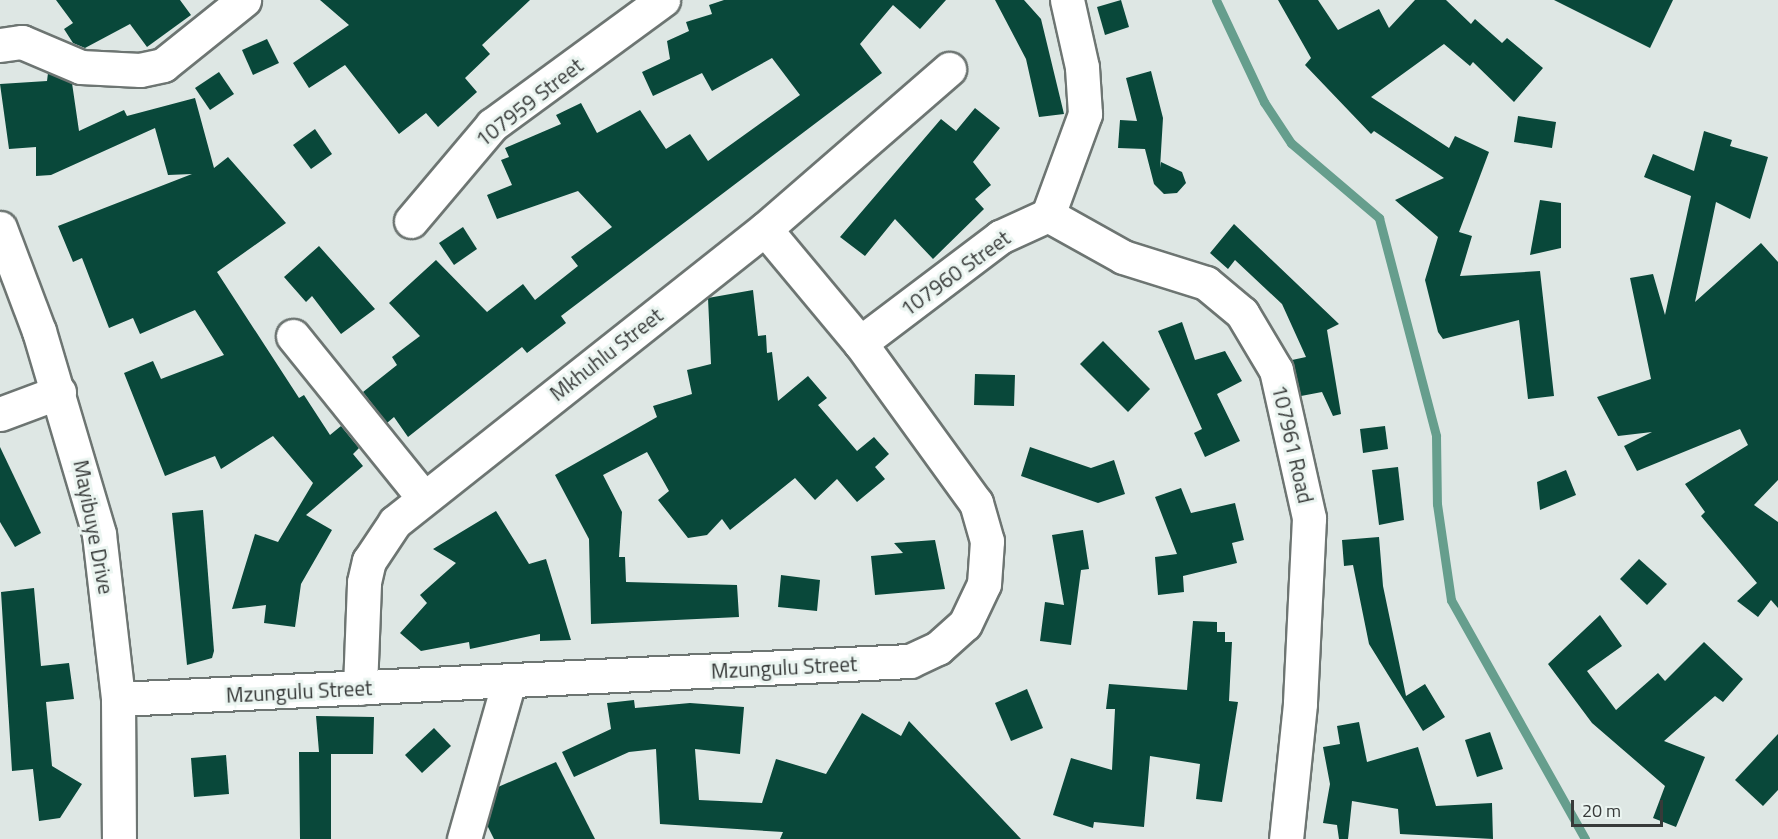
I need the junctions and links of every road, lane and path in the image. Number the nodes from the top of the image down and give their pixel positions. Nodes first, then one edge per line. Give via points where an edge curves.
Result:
1 (244, 0) edge
2 (663, 0) edge
3 (1067, 0) edge
4 (0, 45) edge
5 (949, 69) dead end
6 (1048, 215) junction
7 (411, 221) dead end
8 (0, 228) edge
9 (765, 229) junction
10 (293, 336) dead end
11 (860, 343) junction
12 (59, 392) junction
13 (0, 414) edge
14 (422, 496) junction
15 (509, 681) junction
16 (360, 688) junction
17 (118, 699) junction
18 (119, 839) edge
19 (464, 839) edge
20 (1286, 839) edge

1 - 4 street via 163,65 140,70 81,67 22,42
2 - 7 street, 107959 Street via 492,125
3 - 6 street via 1082,67 1085,114
5 - 9 street, Mkhuhlu Street
6 - 11 street, 107960 Street via 1000,237
6 - 20 street, 107961 Road via 1123,257 1206,283 1248,321 1276,370 1309,518 1300,704
8 - 12 street, Mayibuye Drive
9 - 11 street, Mzungulu Street
9 - 14 street, Mkhuhlu Street
10 - 14 street
11 - 15 street, Mzungulu Street via 958,474 983,523 984,584 955,636 910,661
12 - 13 street
12 - 17 street, Mayibuye Drive via 99,534
14 - 16 street, Mkhuhlu Street via 394,522 369,561 359,606
15 - 16 street, Mzungulu Street
15 - 19 street
16 - 17 street, Mzungulu Street
17 - 18 street, Mayibuye Drive

